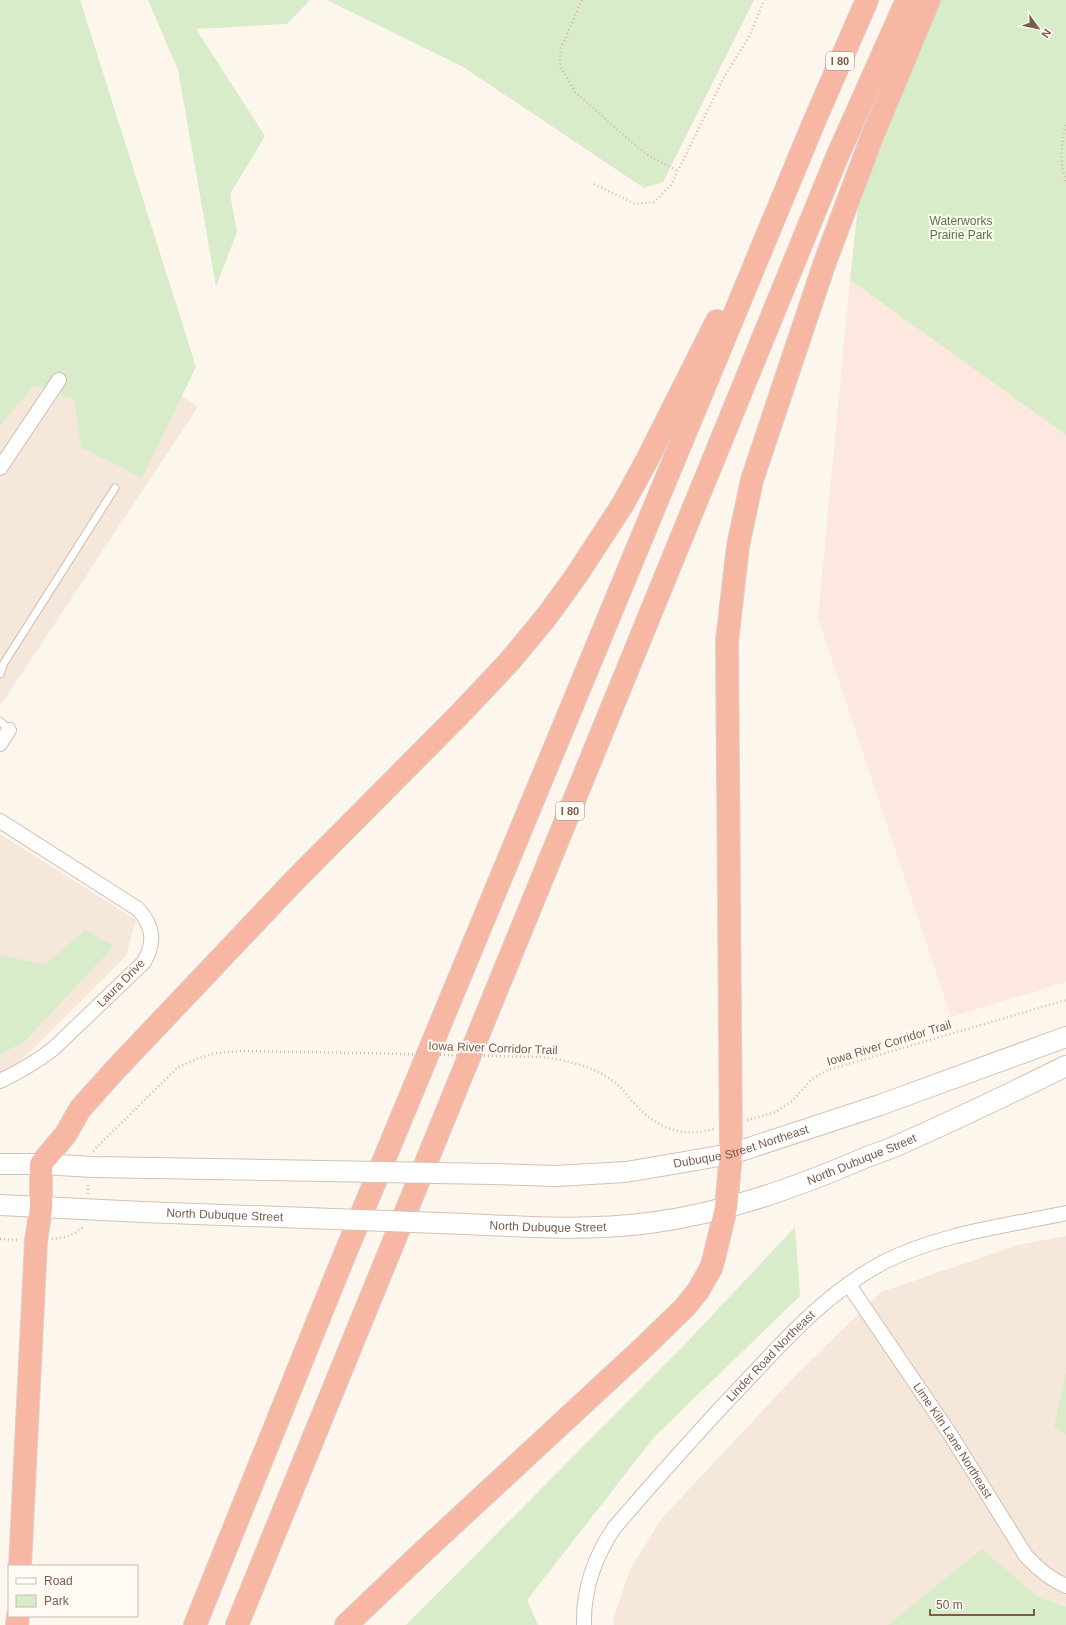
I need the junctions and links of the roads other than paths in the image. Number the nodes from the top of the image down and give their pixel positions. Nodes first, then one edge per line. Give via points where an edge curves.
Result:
1 (867, 0) edge
2 (908, 0) edge
3 (930, 0) edge
4 (814, 122) junction
5 (59, 380) dead end
6 (0, 468) edge
7 (115, 488) dead end
8 (0, 674) edge
9 (5, 726) edge
10 (0, 744) edge
11 (0, 821) edge
12 (1066, 1037) edge
13 (1066, 1066) edge
14 (0, 1080) edge
15 (731, 1154) junction
16 (0, 1164) edge
17 (41, 1164) junction
18 (0, 1205) edge
19 (41, 1208) junction
20 (726, 1208) junction
21 (1066, 1213) edge
22 (850, 1285) junction
23 (20, 1565) edge
24 (1066, 1586) edge
25 (195, 1625) edge
26 (238, 1625) edge
27 (346, 1625) edge
28 (584, 1625) edge

1 - 4 highway, I 80
2 - 26 highway, I 80 via 837,157
3 - 15 highway via 872,136 825,262 752,480 738,546 727,641
4 - 17 highway via 644,466 609,527 547,616 509,662 459,715 295,880 115,1070 80,1109 66,1134
4 - 25 highway, I 80 via 340,1266
5 - 6 street
7 - 8 lane via 4,663
9 - 10 street
11 - 14 street, Laura Drive via 138,909 150,928 152,940 144,962 53,1049 38,1061
12 - 15 main road, Dubuque Street Northeast via 880,1105
13 - 20 main road, North Dubuque Street via 904,1143 766,1197
15 - 17 main road, Dubuque Street Northeast, bridge via 626,1172 556,1176
15 - 20 highway
16 - 17 main road
17 - 19 highway
18 - 19 main road, North Dubuque Street
19 - 20 main road, North Dubuque Street, bridge via 562,1228 656,1222
19 - 23 highway via 36,1240
20 - 27 highway via 711,1268 698,1291 684,1307
21 - 22 street, Linder Road Northeast via 930,1244 884,1263 857,1278
22 - 24 street, Lime Kiln Lane Northeast via 950,1434 1026,1556 1036,1568
22 - 28 street, Linder Road Northeast via 816,1309 764,1362 614,1528 602,1545 591,1569 583,1610

